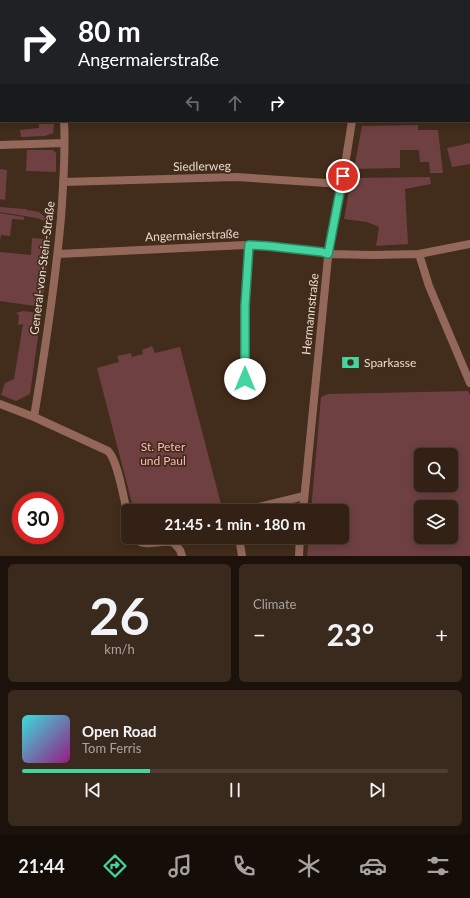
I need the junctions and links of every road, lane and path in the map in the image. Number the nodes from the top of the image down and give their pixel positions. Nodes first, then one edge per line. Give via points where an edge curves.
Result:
1 (64, 122) edge
2 (352, 122) edge
3 (64, 143) junction
4 (0, 145) edge
5 (63, 182) junction
6 (342, 184) junction
7 (470, 244) edge
8 (249, 245) junction
9 (58, 254) junction
10 (328, 254) junction
11 (419, 254) junction
12 (245, 379) dead end
13 (470, 383) edge
14 (0, 404) edge
15 (34, 417) junction
16 (304, 496) junction
17 (125, 504) edge
18 (271, 504) edge
19 (303, 504) edge
20 (176, 544) edge
21 (240, 544) edge
22 (300, 544) edge
23 (182, 556) edge
24 (242, 556) edge
25 (299, 556) edge

1 - 3 street, General-von-Stein-Straße
2 - 6 street, Hermannstraße
3 - 4 street
3 - 5 street, General-von-Stein-Straße
5 - 6 street, Siedlerweg via 236,177
5 - 9 street, General-von-Stein-Straße
6 - 10 street, Hermannstraße
7 - 11 street, Angermaierstraße
8 - 9 street, Angermaierstraße
8 - 10 street, Angermaierstraße
8 - 12 street via 245,306
9 - 15 street, General-von-Stein-Straße
10 - 11 street, Angermaierstraße
10 - 16 street, Hermannstraße
11 - 13 street via 429,286
14 - 15 street
15 - 17 street via 110,453
16 - 18 street
16 - 19 street, Hermannstraße
20 - 23 street
21 - 24 street
22 - 25 street

